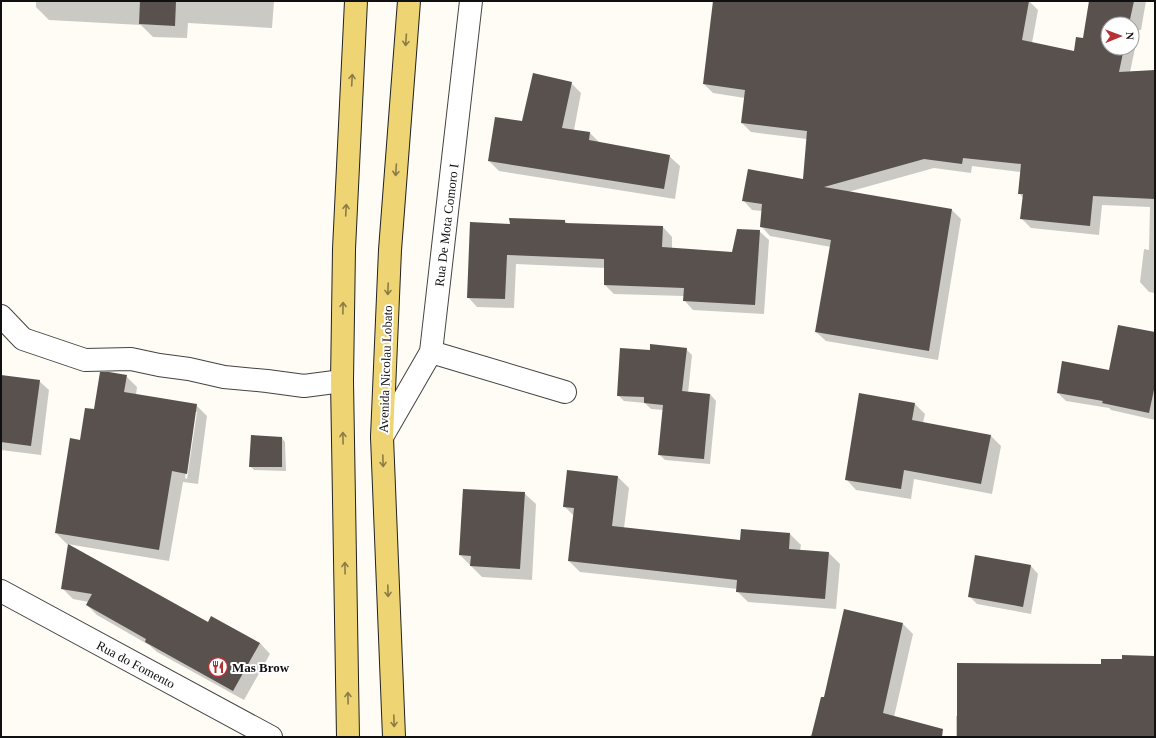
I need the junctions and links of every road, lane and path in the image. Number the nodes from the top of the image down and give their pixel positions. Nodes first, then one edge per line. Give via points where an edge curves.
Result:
1 (356, 1) edge
2 (409, 1) edge
3 (471, 1) edge
4 (1, 316) edge
5 (431, 352) junction
6 (342, 381) junction
7 (565, 392) dead end
8 (382, 437) junction
9 (1, 591) edge
10 (272, 737) edge
11 (348, 737) edge
12 (394, 737) edge

6 -> 1 main road via 344,248
2 -> 8 main road, Avenida Nicolau Lobato via 390,250
3 - 5 street, Rua De Mota Comoro I
4 - 6 street via 23,339 86,360 131,359 224,377 304,386
5 - 7 street
5 - 8 street, Rua De Mota Comoro I
11 -> 6 main road
8 -> 12 main road, Avenida Nicolau Lobato
9 - 10 street, Rua do Fomento

